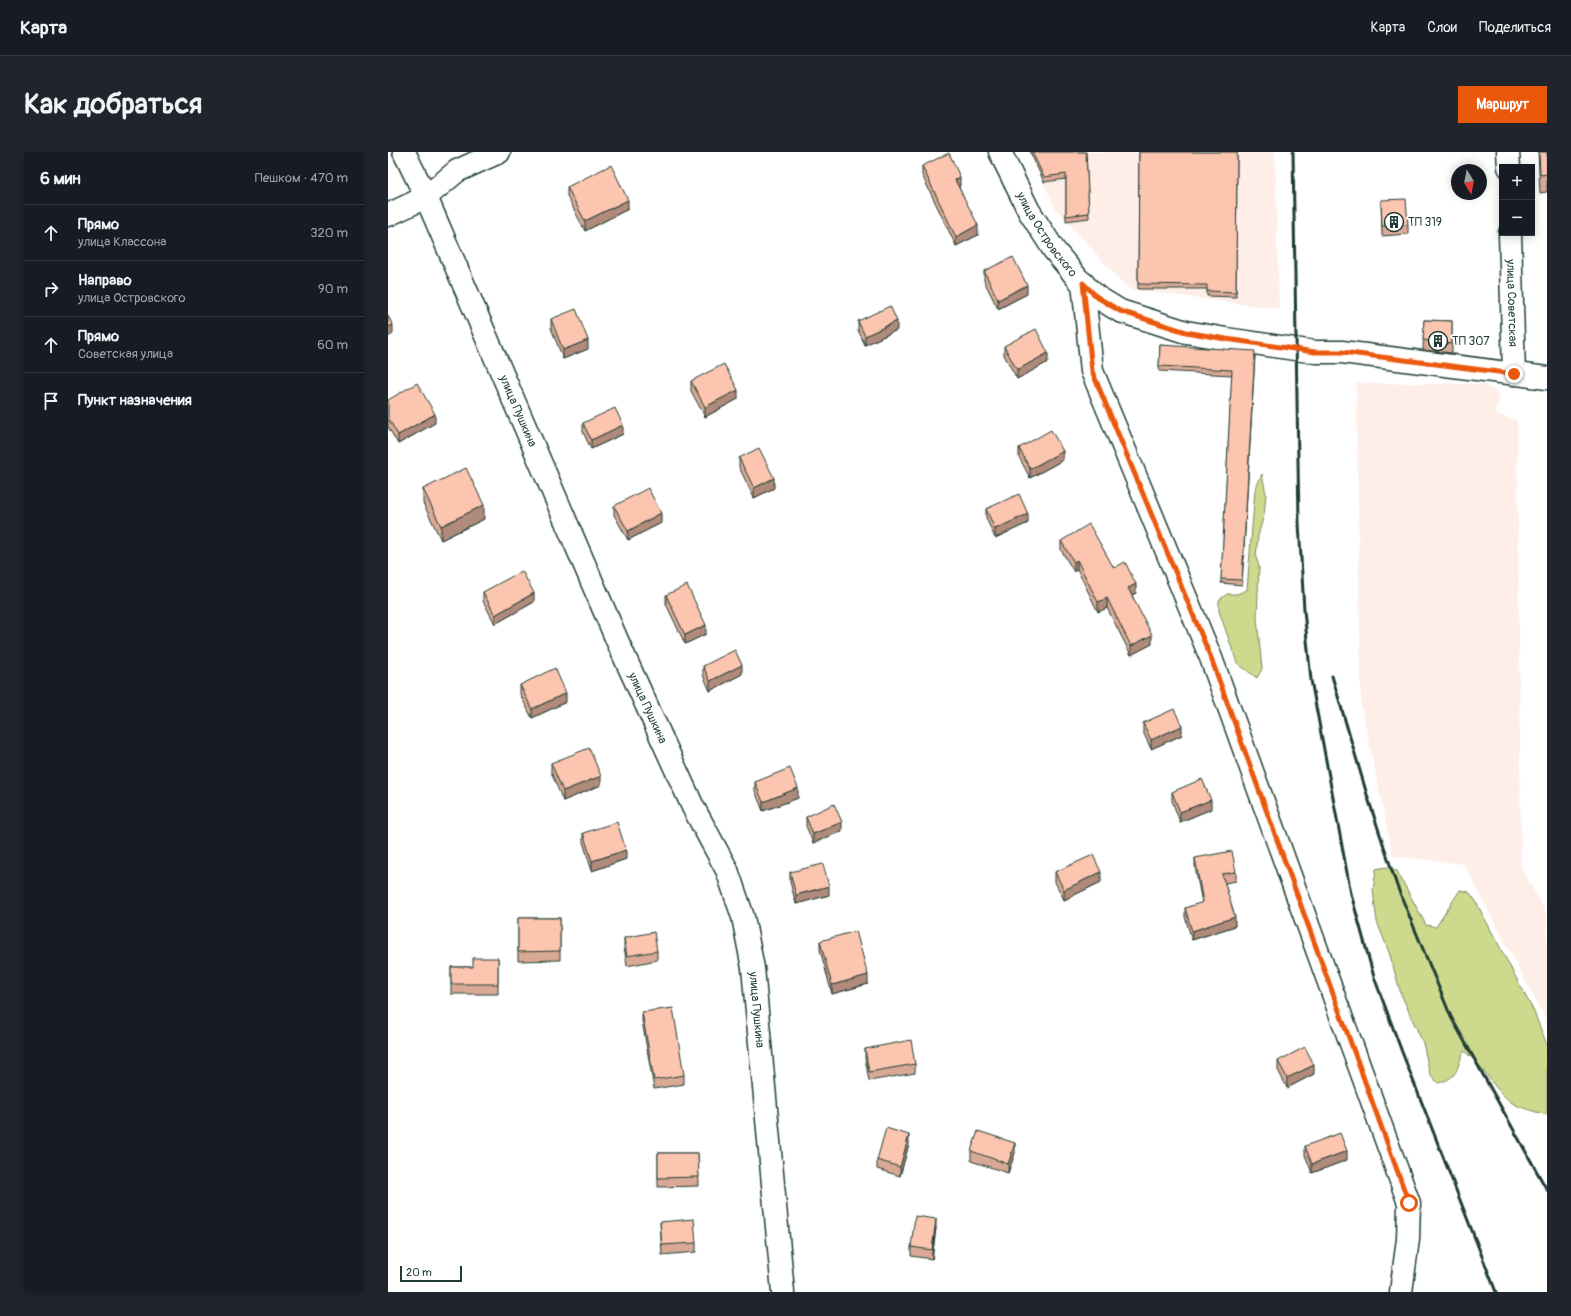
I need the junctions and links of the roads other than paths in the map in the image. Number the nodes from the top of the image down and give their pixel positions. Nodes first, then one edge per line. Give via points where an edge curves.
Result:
1 (404, 152) edge
2 (499, 152) edge
3 (1000, 152) edge
4 (1508, 152) edge
5 (1509, 164) edge
6 (426, 197) junction
7 (388, 215) edge
8 (1510, 236) edge
9 (1083, 283) junction
10 (1514, 374) junction
11 (1547, 378) edge
12 (783, 1292) edge
13 (1401, 1292) edge

1 - 6 street, улица Пушкина
2 - 6 street via 457,171
3 - 9 street, улица Островского via 1033,217 1054,250
4 - 5 street
6 - 7 street
6 - 12 street, улица Пушкина via 624,654 693,807 727,870 743,917 753,968
8 - 10 street, улица Советская
9 - 10 street, улица Островского via 1097,297 1120,311 1186,332 1315,352 1342,352
9 - 13 street via 1092,371 1211,658 1409,1203 1408,1239
10 - 11 street, улица Островского

